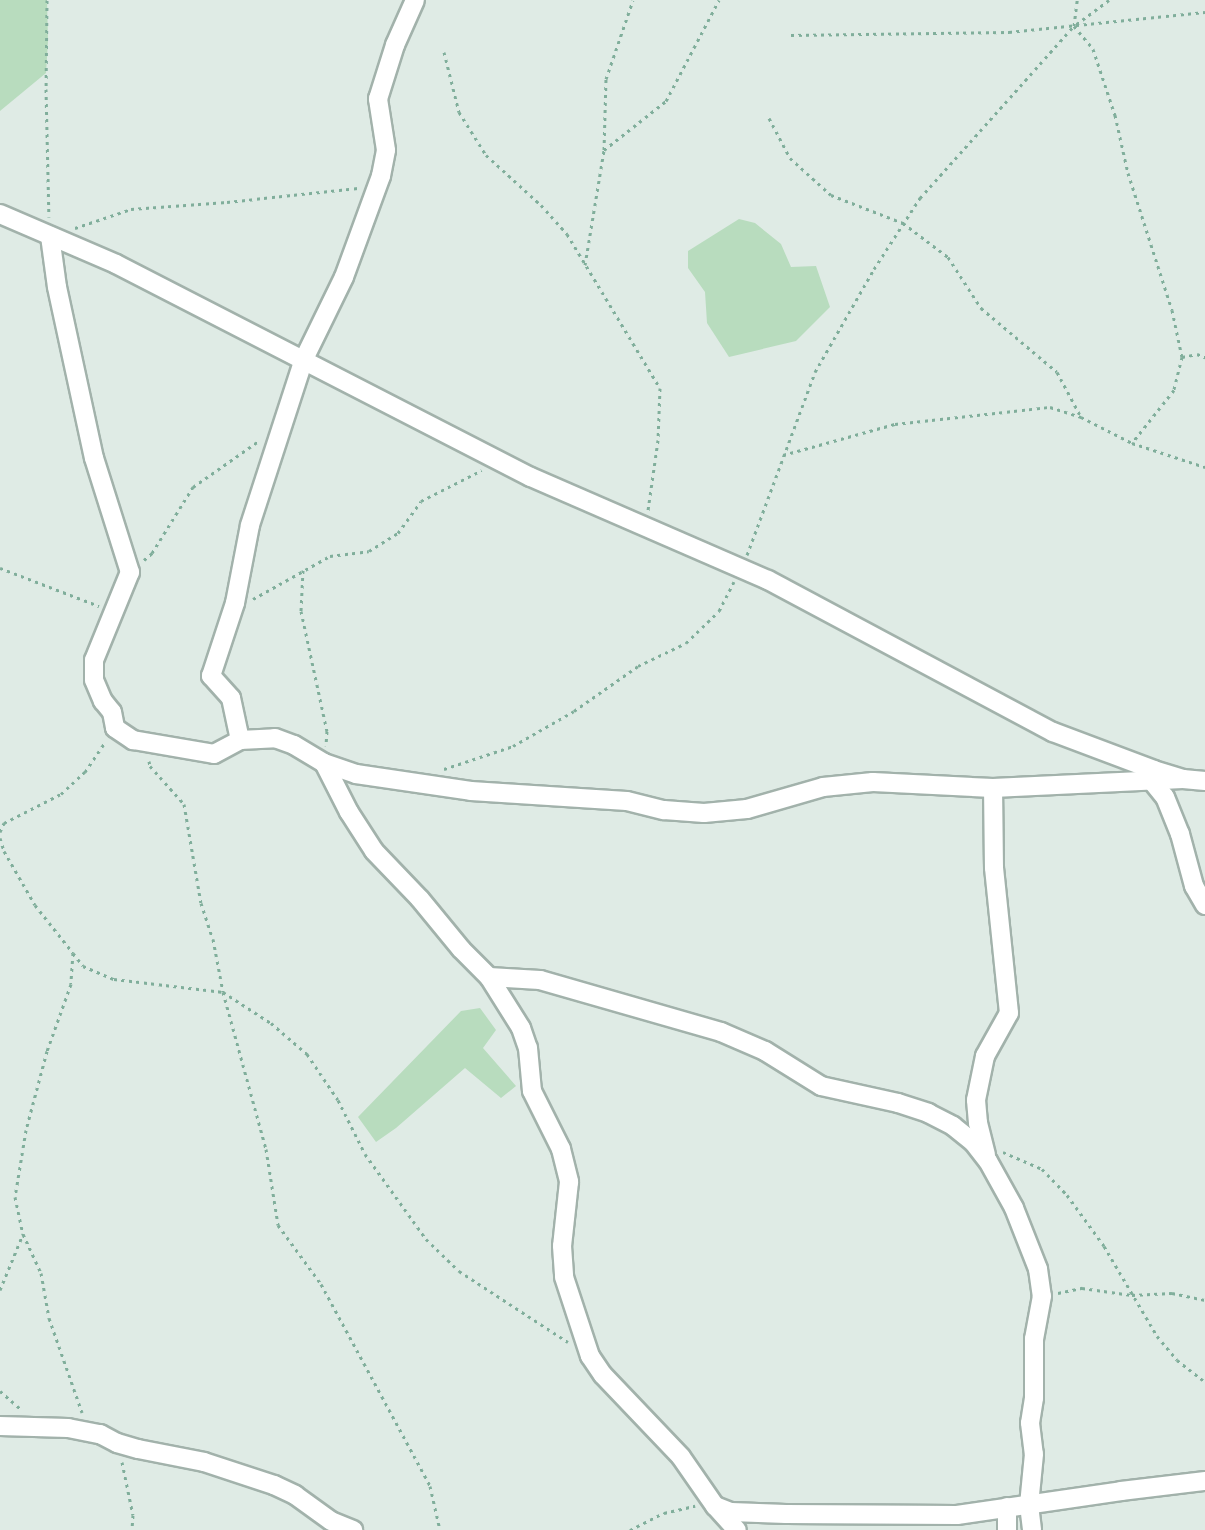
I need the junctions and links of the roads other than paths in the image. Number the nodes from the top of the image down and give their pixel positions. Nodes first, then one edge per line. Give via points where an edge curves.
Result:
1 (415, 0) edge
2 (0, 214) edge
3 (50, 236) junction
4 (304, 359) junction
5 (240, 740) junction
6 (1129, 760) junction
7 (324, 763) junction
8 (1153, 779) junction
9 (1183, 779) junction
10 (1205, 781) edge
11 (993, 788) junction
12 (1205, 905) edge
13 (489, 977) junction
14 (988, 1161) junction
15 (0, 1426) edge
16 (1205, 1481) edge
17 (1029, 1505) junction
18 (715, 1506) junction
19 (1007, 1507) junction
20 (353, 1530) edge
21 (737, 1530) edge
22 (1006, 1530) edge
23 (1032, 1530) edge

1 - 4 street via 378,99 386,150 384,167 344,277
2 - 3 street
3 - 4 street via 116,264
3 - 5 street via 57,287 94,458 129,572 94,660 94,680 112,712 115,728 133,740 214,754
4 - 5 street via 250,525 232,612 211,676 231,698
4 - 6 street via 500,461 741,568 1053,732
5 - 7 street via 275,738
6 - 8 street
6 - 9 street
7 - 11 street via 356,774 471,791 627,801 664,810 704,813 747,808 823,787 873,782
7 - 13 street via 374,850
8 - 9 street
8 - 11 street
8 - 12 street via 1165,797 1194,886
9 - 10 street
11 - 14 street via 993,868 1009,1013 986,1056 976,1100
13 - 14 street via 540,980 721,1032 765,1051 821,1086 928,1113 960,1132
13 - 18 street via 521,1028 528,1048 532,1091 561,1149 569,1182 562,1246 564,1277 590,1356 603,1375 681,1457
14 - 17 street via 1014,1208 1038,1269 1042,1296 1034,1339 1030,1423 1034,1454
15 - 20 street via 68,1428 204,1462 274,1485 331,1521
16 - 17 street
17 - 19 street
17 - 23 street
18 - 19 street via 731,1512 924,1516
18 - 21 street
19 - 22 street

